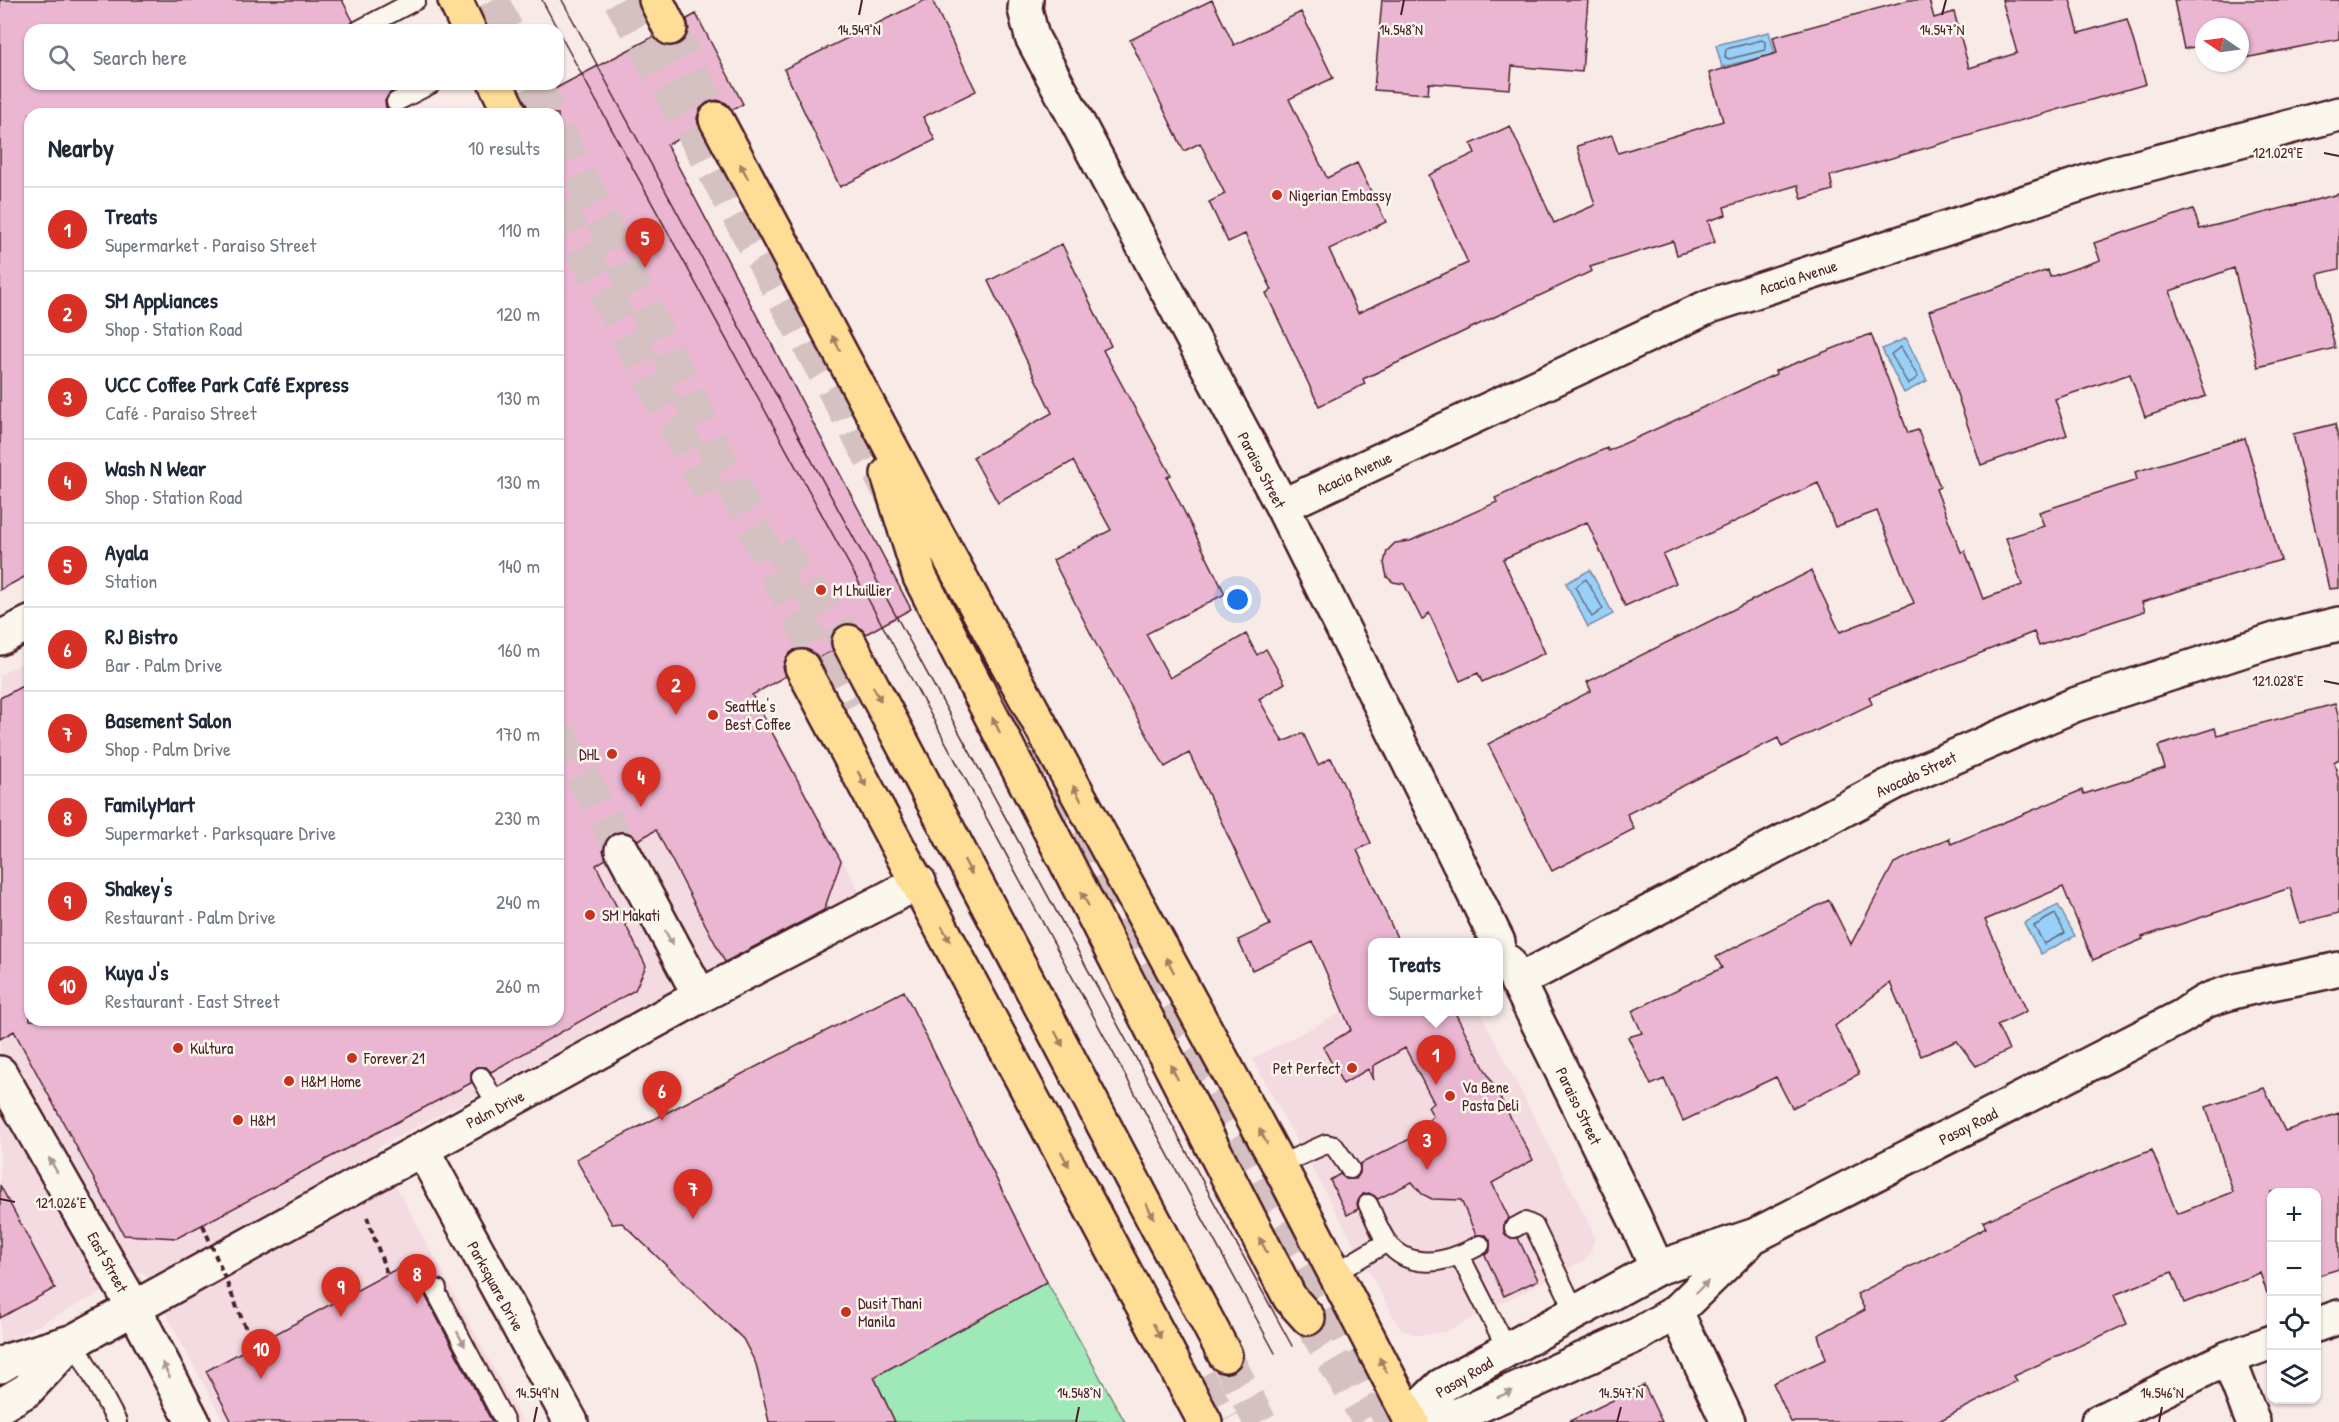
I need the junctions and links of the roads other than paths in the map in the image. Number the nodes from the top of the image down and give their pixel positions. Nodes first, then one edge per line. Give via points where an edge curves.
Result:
1 (416, 0) edge
2 (454, 0) edge
3 (1026, 0) edge
4 (370, 24) edge
5 (466, 24) edge
6 (419, 90) edge
7 (487, 90) edge
8 (499, 90) edge
9 (396, 102) dead end
10 (505, 108) edge
11 (508, 108) edge
12 (2339, 114) edge
13 (716, 119) tunnel mouth
14 (863, 395) junction
15 (1282, 506) junction
16 (2339, 624) edge
17 (24, 626) edge
18 (0, 638) edge
19 (849, 642) tunnel mouth
20 (802, 667) dead end
21 (622, 850) tunnel mouth
22 (919, 882) junction
23 (1495, 938) edge
24 (1503, 954) edge
25 (2339, 969) edge
26 (1517, 982) junction
27 (700, 996) junction
28 (0, 1073) edge
29 (481, 1077) dead end
30 (498, 1107) junction
31 (422, 1149) junction
32 (1279, 1165) junction
33 (1350, 1169) dead end
34 (1368, 1204) dead end
35 (1514, 1228) dead end
36 (1756, 1235) junction
37 (1387, 1242) junction
38 (1480, 1245) dead end
39 (1460, 1256) junction
40 (1657, 1268) junction
41 (1335, 1273) junction
42 (437, 1289) dead end
43 (134, 1308) junction
44 (1676, 1312) junction
45 (1576, 1313) junction
46 (2339, 1317) edge
47 (1308, 1318) tunnel mouth
48 (2321, 1323) edge
49 (74, 1341) junction
50 (2267, 1343) edge
51 (1508, 1352) junction
52 (1226, 1355) tunnel mouth
53 (2228, 1358) junction
54 (0, 1366) edge
55 (0, 1406) edge
56 (1410, 1419) edge
57 (117, 1422) edge
58 (193, 1422) edge
59 (505, 1422) edge
60 (571, 1422) edge
61 (1205, 1422) edge
62 (1728, 1422) edge
63 (2098, 1422) edge
64 (2253, 1422) edge

1 - 4 lane
2 - 5 highway
3 - 15 street, Paraiso Street via 1032,37
6 - 9 lane
7 - 10 lane
8 - 11 highway
12 - 15 street, Acacia Avenue via 2111,174 1710,306
14 -> 13 highway
32 -> 14 highway
47 -> 14 highway via 1290,1298 920,577
15 - 23 street, Paraiso Street
16 - 26 street, Avocado Street via 2273,641 2074,705 1898,781
17 - 18 street
19 -> 52 highway
20 -> 22 highway
21 -> 27 street
22 - 27 street, Palm Drive
22 -> 61 highway
24 - 26 street, Paraiso Street
25 - 36 street, Pasay Road via 2301,978 2278,991 2210,1015 2181,1017
26 - 40 street, Paraiso Street
27 - 30 street, Palm Drive
43 -> 28 street, East Street
29 - 30 lane
30 - 31 street, Palm Drive
31 - 43 street, Palm Drive
31 - 60 street, Parksquare Drive
32 - 33 lane via 1326,1144 1340,1152
32 - 41 highway
34 - 37 lane
35 - 45 lane via 1526,1222 1534,1226
36 - 40 street, Pasay Road
44 -> 36 street, Pasay Road
37 - 39 lane via 1418,1261 1445,1262
37 - 41 lane
38 - 39 lane
39 - 51 lane
40 - 45 street, Pasay Road
56 -> 41 highway
42 -> 59 lane
43 - 49 street, Palm Drive
58 -> 43 street, East Street
56 -> 44 street, Pasay Road via 1458,1415 1639,1334
44 - 62 street
45 - 51 street, Pasay Road
46 - 48 street
49 - 54 street, Palm Drive
49 - 55 street, Palm Drive via 27,1390
49 - 57 lane
50 - 53 street
51 - 56 street, Pasay Road via 1441,1386
53 - 63 street
53 - 64 street

